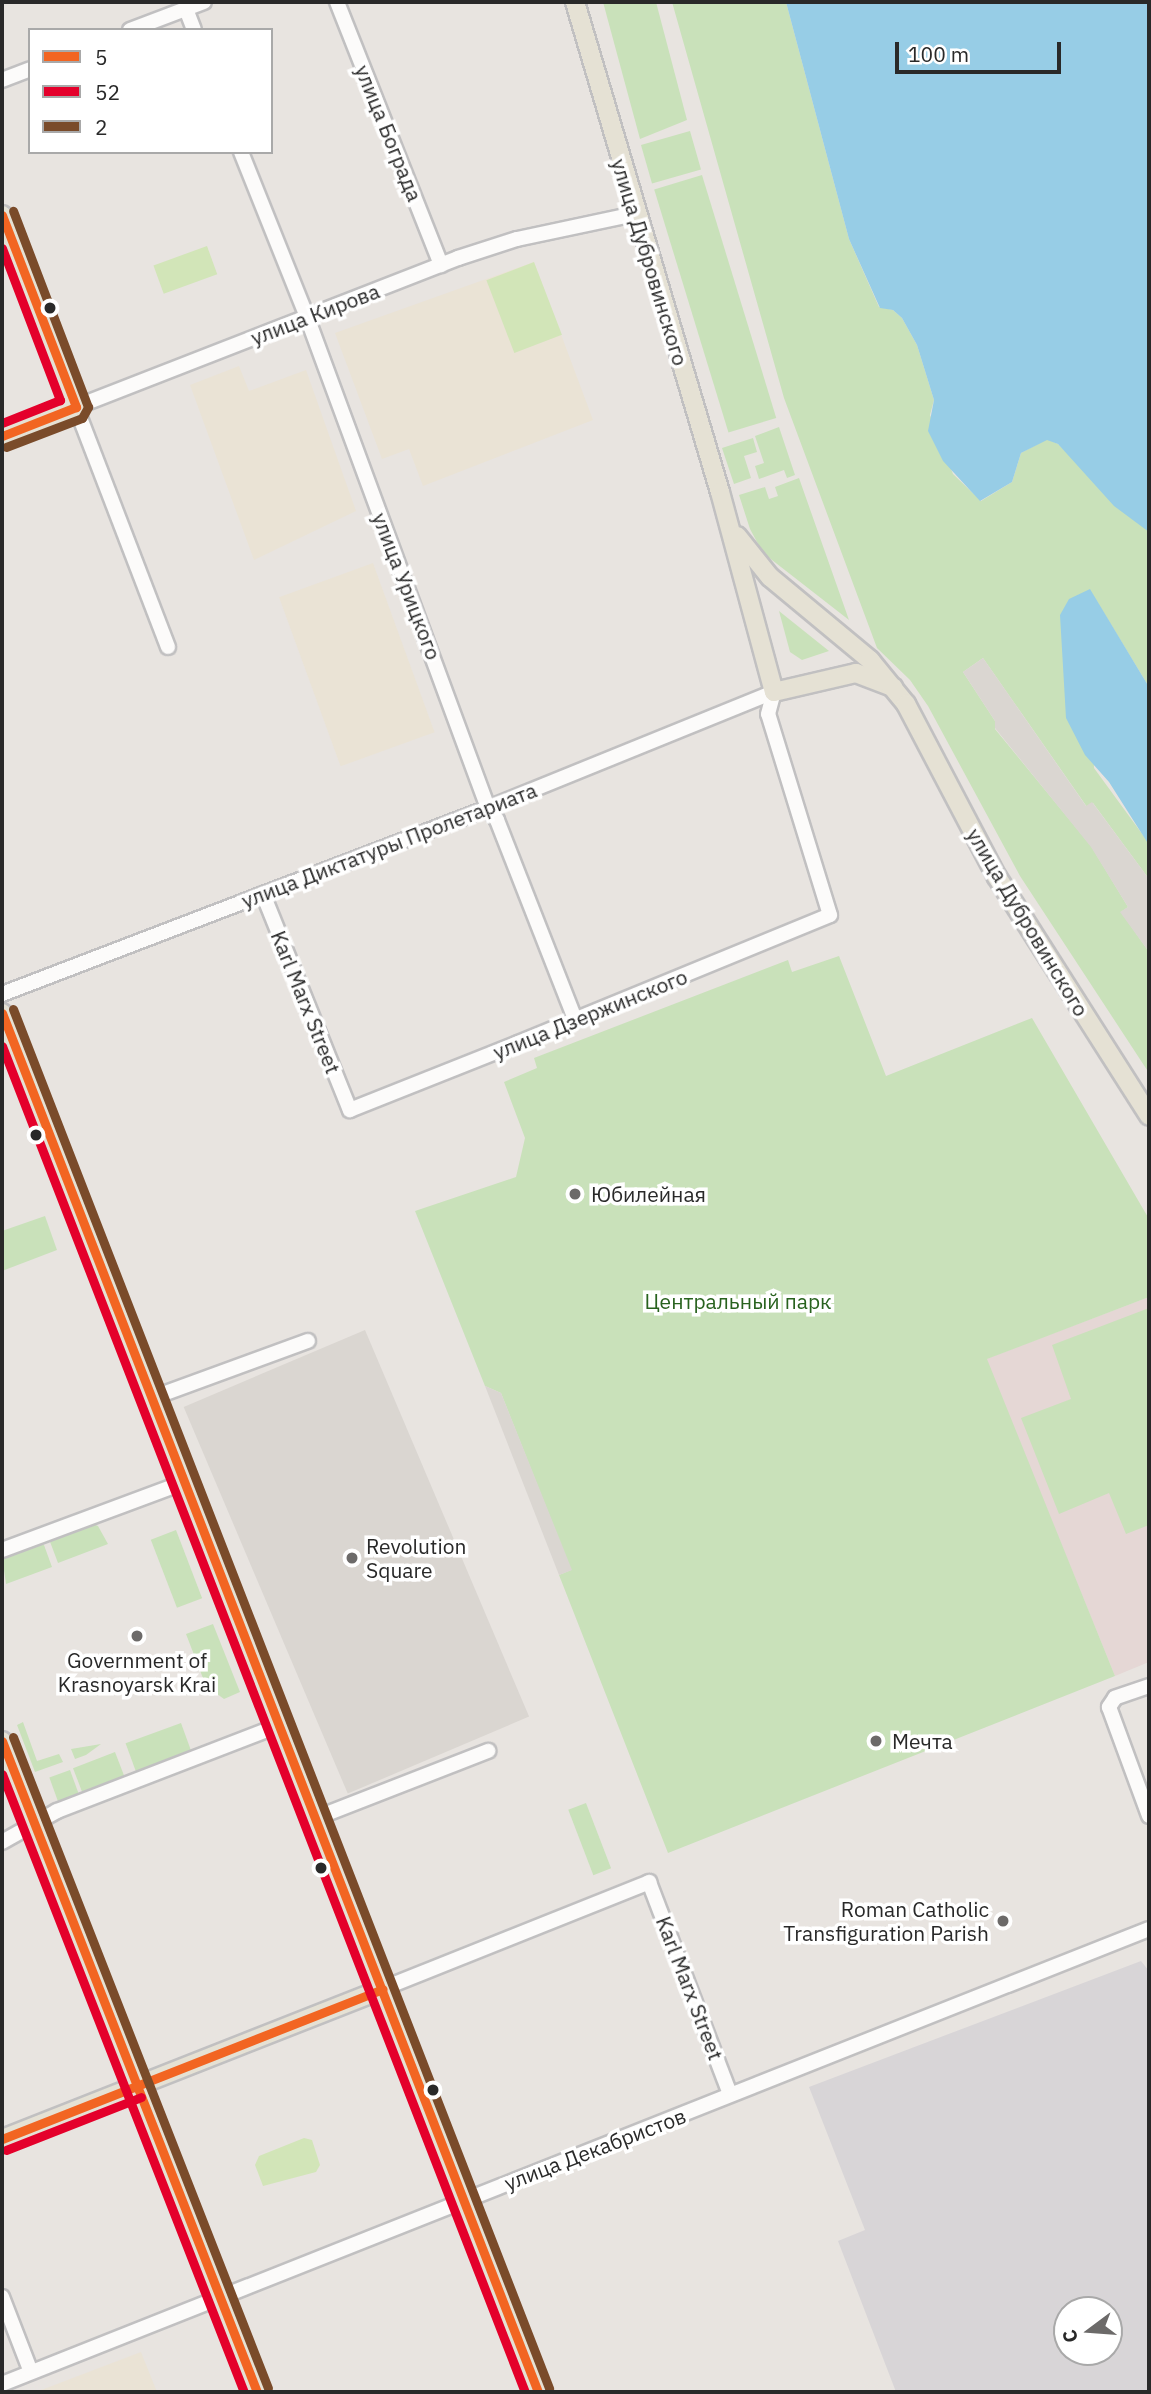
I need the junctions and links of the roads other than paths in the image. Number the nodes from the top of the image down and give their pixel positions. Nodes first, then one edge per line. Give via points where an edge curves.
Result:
1 (204, 2) edge
2 (337, 2) edge
3 (575, 2) edge
4 (186, 9) junction
5 (135, 28) edge
6 (193, 28) edge
7 (28, 70) edge
8 (2, 80) edge
9 (242, 154) edge
10 (635, 214) junction
11 (2, 215) edge
12 (441, 265) junction
13 (307, 317) junction
14 (76, 407) junction
15 (2, 436) edge
16 (728, 521) junction
17 (168, 647) dead end
18 (893, 687) junction
19 (774, 692) junction
20 (488, 808) junction
21 (263, 894) junction
22 (830, 915) joint
23 (2, 994) edge
24 (2, 1013) edge
25 (575, 1019) junction
26 (350, 1110) joint
27 (1149, 1116) edge
28 (308, 1341) dead end
29 (152, 1398) junction
30 (185, 1482) junction
31 (2, 1550) edge
32 (1149, 1686) edge
33 (280, 1725) junction
34 (2, 1741) edge
35 (488, 1751) dead end
36 (1149, 1815) edge
37 (316, 1818) junction
38 (34, 1824) junction
39 (2, 1842) edge
40 (1149, 1929) edge
41 (382, 1989) junction
42 (137, 2086) junction
43 (730, 2094) junction
44 (2, 2139) edge
45 (464, 2201) junction
46 (2, 2297) edge
47 (218, 2297) junction
48 (31, 2372) junction
49 (2, 2384) edge
50 (257, 2392) edge
51 (538, 2392) edge

1 - 4 street
2 - 12 street, улица Бограда
3 - 10 main road, улица Дубровинского
4 - 5 street
4 - 6 street
7 - 8 street
9 - 13 street, улица Урицкого
10 - 12 street, улица Кирова via 517,239
10 - 16 main road, улица Дубровинского
11 - 14 main road
12 - 13 street, улица Кирова
13 - 14 street, улица Кирова
13 - 20 street, улица Урицкого
14 - 15 main road, улица Кирова
14 - 17 street
16 - 18 main road, улица Дубровинского via 770,577 870,660
16 - 19 main road, улица Дубровинского
18 - 19 main road via 856,673
18 - 27 main road, улица Дубровинского via 924,732 997,877
19 - 20 street, улица Диктатуры Пролетариата
19 - 22 street, улица Дубровинского via 768,714
20 - 21 street, улица Диктатуры Пролетариата
20 - 25 street, улица Урицкого
21 - 23 street, улица Диктатуры Пролетариата
21 - 26 street, Karl Marx Street
22 - 25 street, улица Дзержинского
24 - 29 main road
25 - 26 street, улица Дзержинского
28 - 29 street
29 - 30 main road
30 - 31 street
30 - 33 main road
32 - 36 street via 1115,1698 1108,1707
33 - 37 main road
33 - 38 street
34 - 38 main road
35 - 37 street
37 - 41 main road
38 - 39 street
38 - 42 main road
40 - 43 street, улица Декабристов
41 - 42 main road
41 - 43 street, Karl Marx Street via 649,1882
41 - 45 main road
42 - 44 main road
42 - 47 main road
43 - 45 street, улица Декабристов
45 - 47 street, улица Декабристов
45 - 51 main road
46 - 48 street
47 - 48 street, улица Декабристов
47 - 50 main road
48 - 49 street, улица Декабристов

